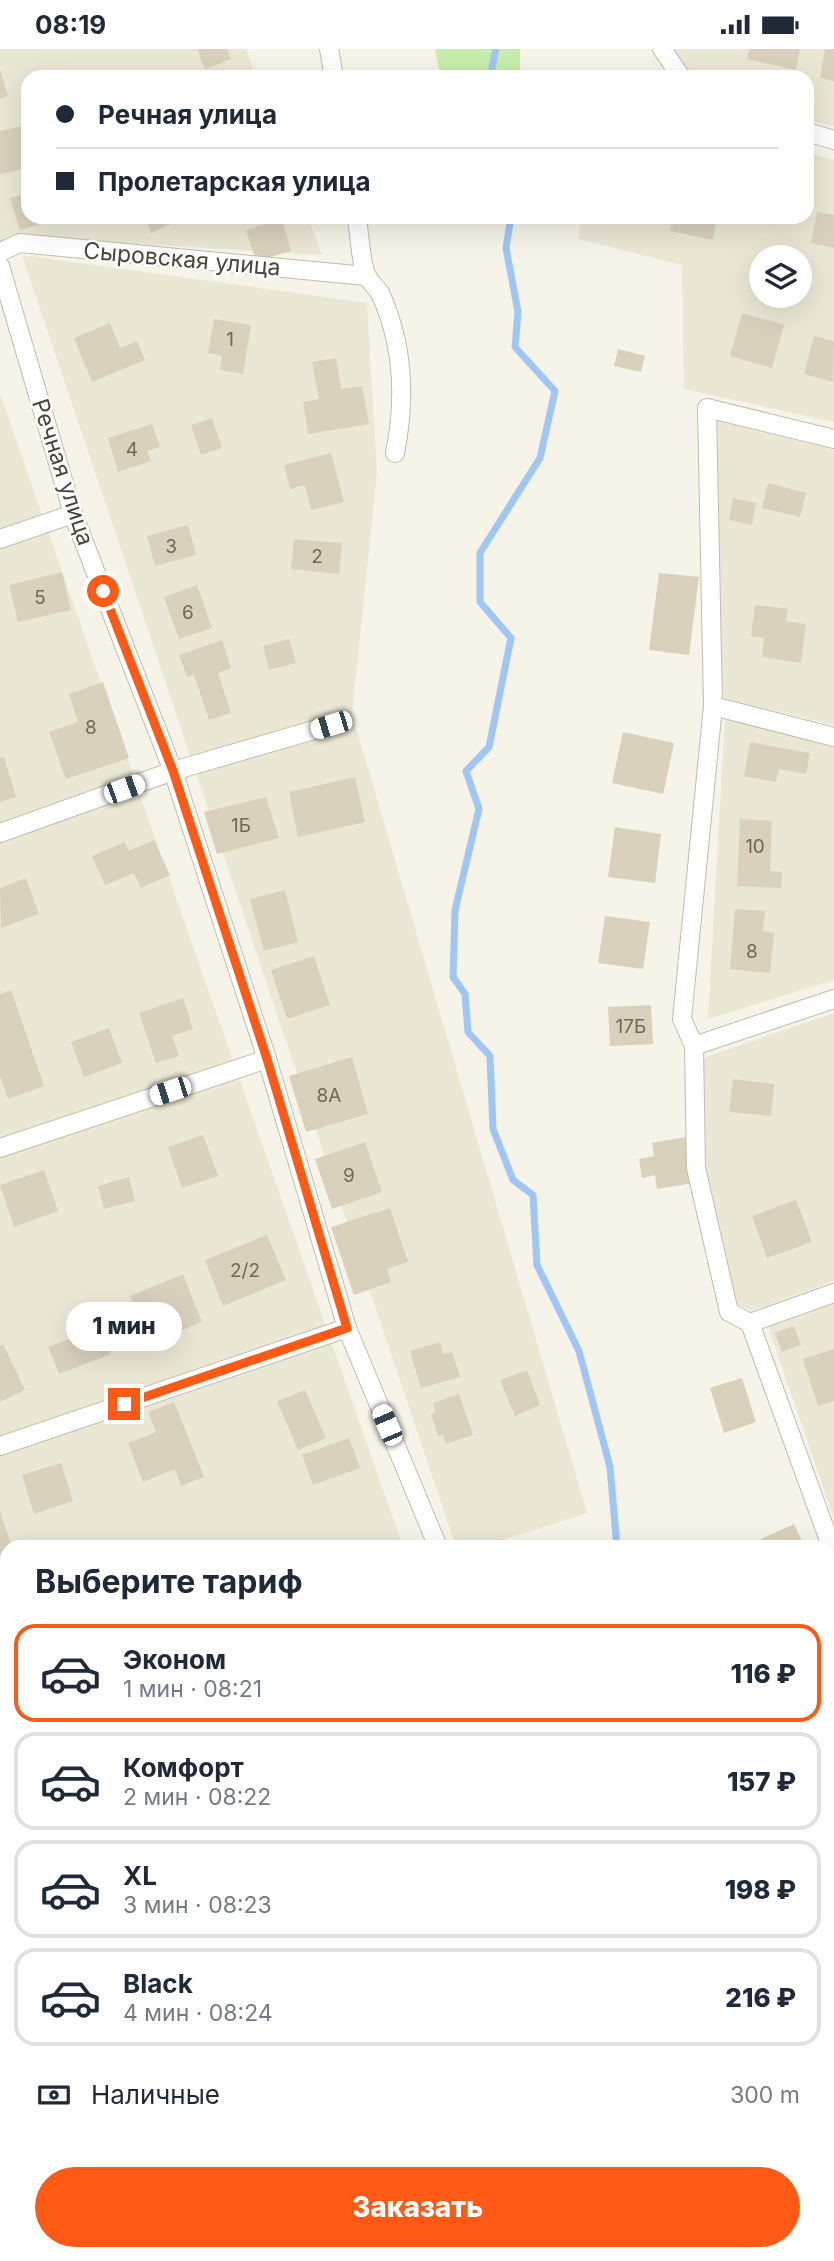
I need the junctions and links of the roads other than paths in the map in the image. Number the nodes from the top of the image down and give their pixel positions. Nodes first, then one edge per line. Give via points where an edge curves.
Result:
1 (330, 49) edge
2 (663, 49) edge
3 (333, 70) edge
4 (676, 70) edge
5 (814, 134) edge
6 (834, 140) edge
7 (358, 224) edge
8 (0, 252) edge
9 (0, 266) edge
10 (366, 276) junction
11 (834, 439) edge
12 (395, 453) dead end
13 (73, 514) junction
14 (0, 539) edge
15 (713, 706) junction
16 (331, 725) dead end
17 (834, 737) edge
18 (173, 771) junction
19 (0, 833) edge
20 (834, 999) edge
21 (694, 1047) junction
22 (267, 1059) junction
23 (0, 1148) edge
24 (834, 1293) edge
25 (750, 1324) junction
26 (347, 1328) junction
27 (0, 1446) edge
28 (435, 1540) edge
29 (829, 1540) edge

1 - 3 street
2 - 4 street
5 - 6 street
7 - 10 street
8 - 10 street, Сыровская улица via 20,243
9 - 13 street, Речная улица
10 - 12 street via 378,290 399,353 402,420
11 - 15 street via 707,408
13 - 14 street
13 - 18 street, Речная улица
15 - 17 street
15 - 21 street via 682,1019
16 - 18 street
18 - 19 street
18 - 22 street, Речная улица
20 - 21 street
21 - 25 street via 696,1168 729,1312
22 - 23 street
22 - 26 street, Речная улица
24 - 25 street
25 - 29 street
26 - 27 street
26 - 28 street, Речная улица

